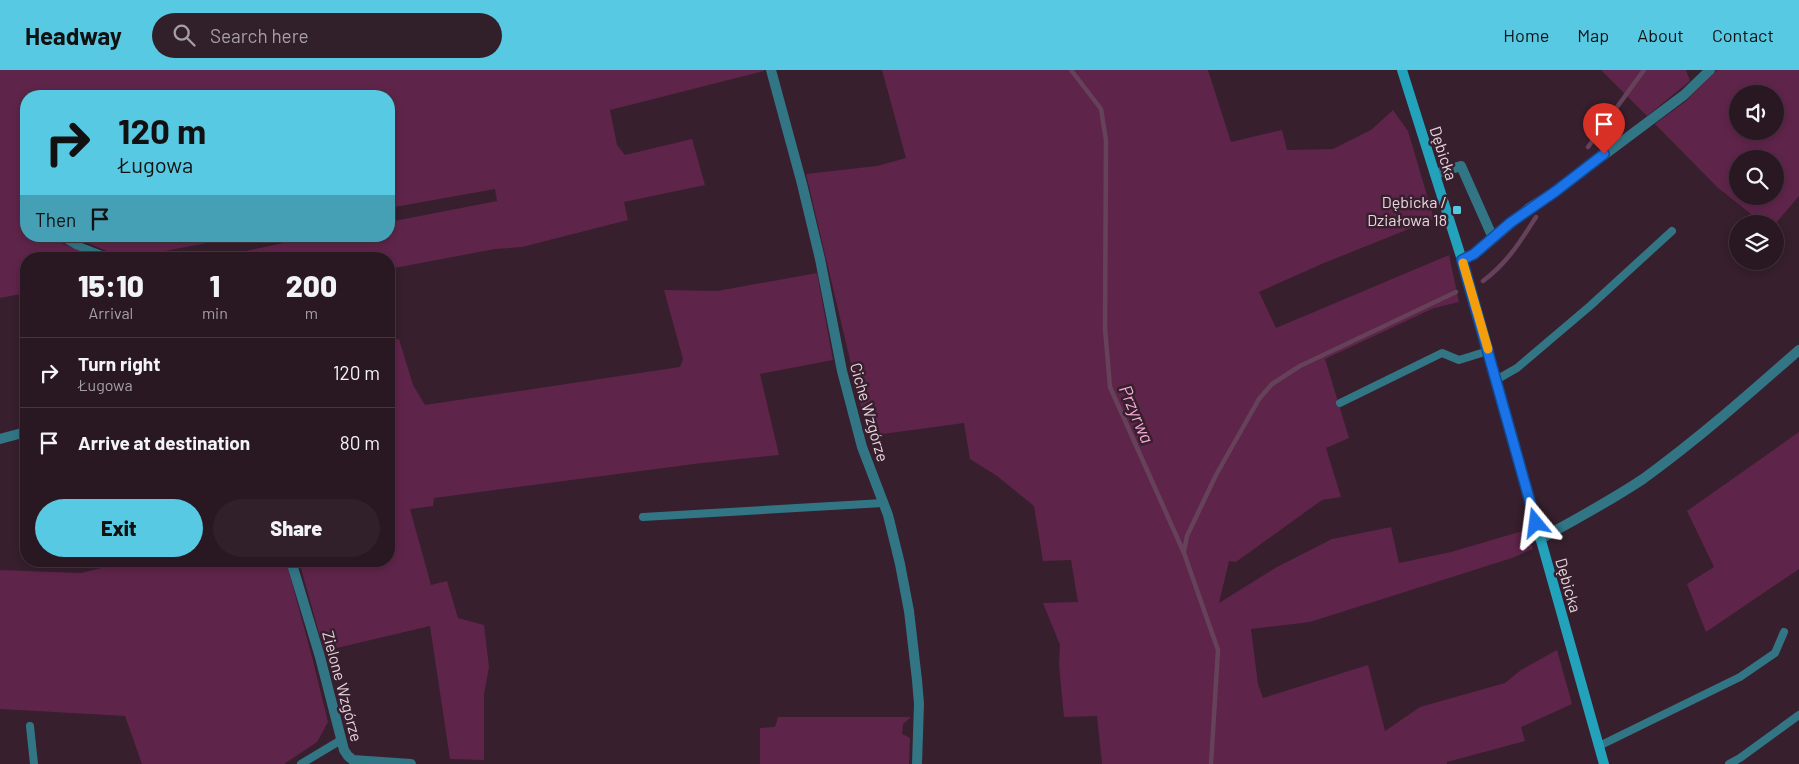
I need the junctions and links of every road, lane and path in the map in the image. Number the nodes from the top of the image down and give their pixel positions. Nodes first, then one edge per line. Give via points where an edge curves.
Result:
1 (771, 70) edge
2 (1402, 70) edge
3 (1710, 70) edge
4 (1435, 174) junction
5 (1672, 231) dead end
6 (1493, 238) junction
7 (71, 242) edge
8 (94, 252) edge
9 (1462, 260) junction
10 (1799, 350) edge
11 (1488, 351) junction
12 (1496, 380) junction
13 (1340, 403) dead end
14 (20, 434) edge
15 (0, 439) edge
16 (884, 503) junction
17 (643, 517) dead end
18 (1540, 539) junction
19 (293, 567) edge
20 (1784, 632) dead end
21 (1799, 715) edge
22 (30, 726) dead end
23 (341, 740) junction
24 (1599, 746) junction
25 (34, 764) edge
26 (301, 764) edge
27 (411, 764) edge
28 (917, 764) edge
29 (1604, 764) edge
30 (1729, 764) edge

1 - 16 street, Ciche Wzgórze via 818,251 844,380 862,447
2 - 4 street, Dębicka
3 - 6 street via 1684,95
4 - 6 street via 1461,166
4 - 9 street, Dębicka
5 - 12 lane via 1517,368
6 - 9 street
7 - 8 lane
9 - 11 street, Dębicka
10 - 18 street via 1723,417 1642,480
11 - 12 street, Dębicka
11 - 13 lane via 1459,360 1442,353
12 - 18 street, Dębicka
14 - 15 street
16 - 17 lane
16 - 28 street, Ciche Wzgórze via 900,564 911,627 919,704
18 - 24 street, Dębicka
19 - 23 street, Zielone Wzgórze
20 - 24 lane via 1775,653 1740,677
21 - 30 lane
22 - 25 lane
23 - 26 lane
23 - 27 street, Zielone Wzgórze via 344,750 353,760
24 - 29 street, Dębicka

